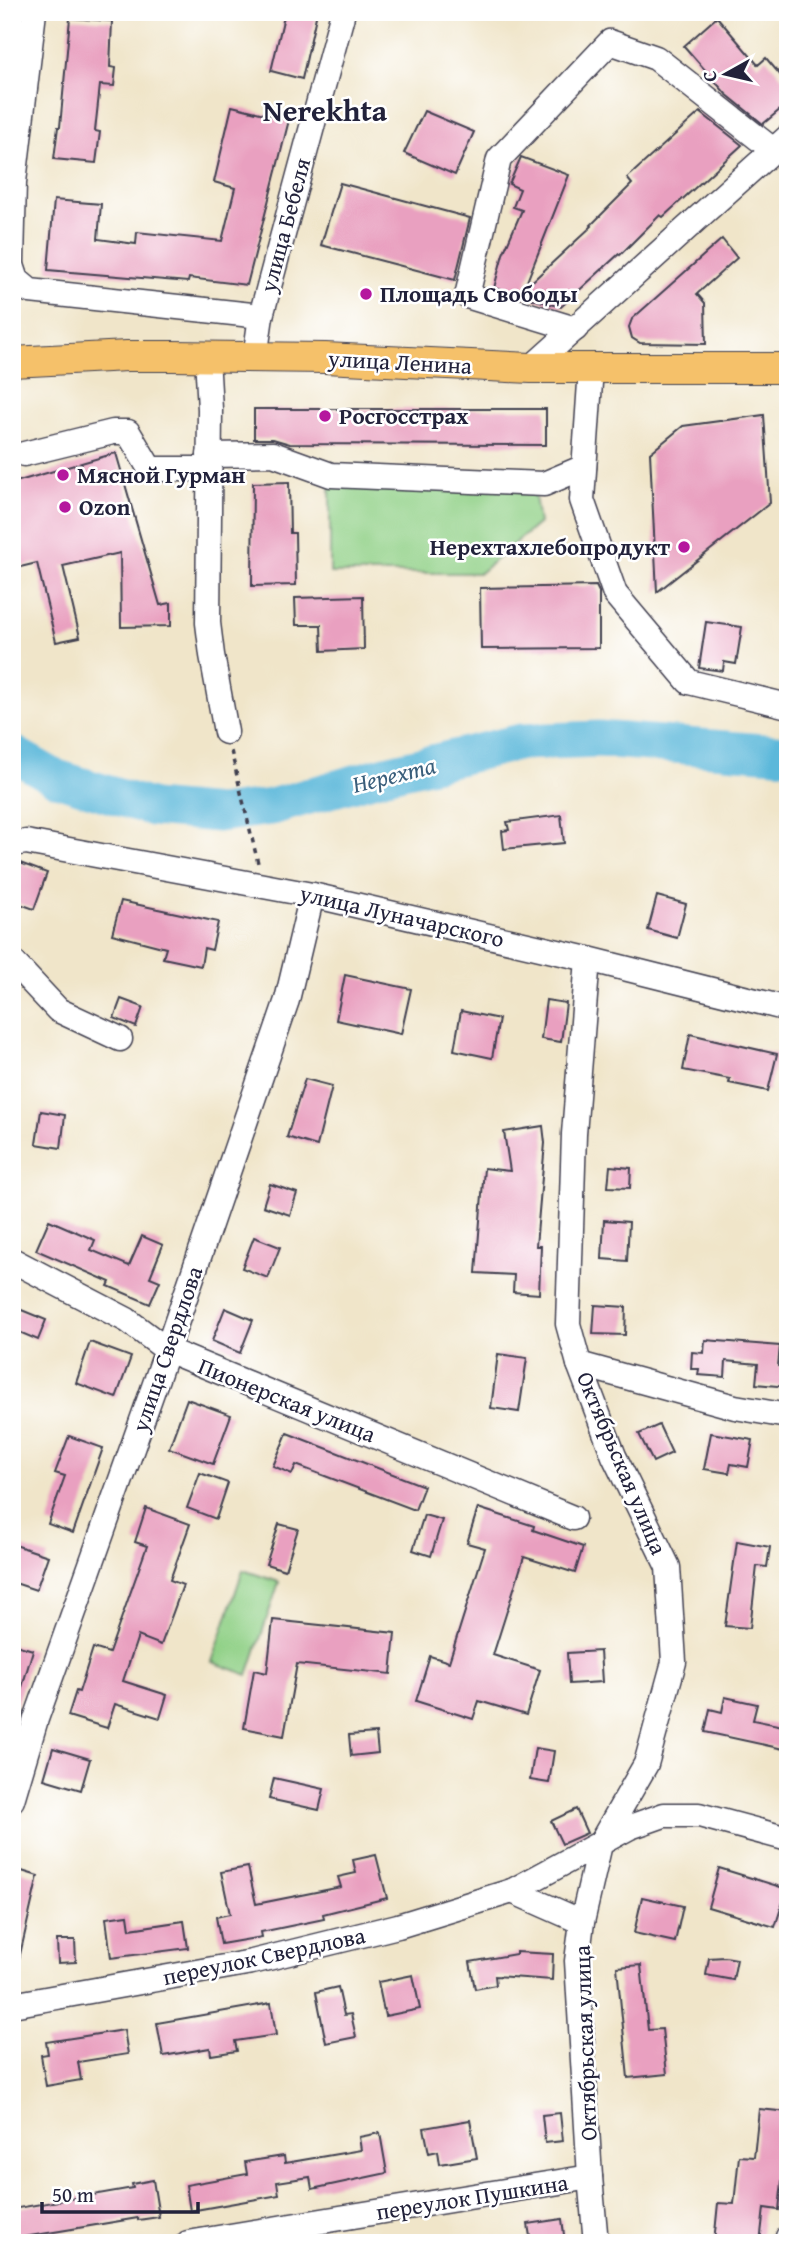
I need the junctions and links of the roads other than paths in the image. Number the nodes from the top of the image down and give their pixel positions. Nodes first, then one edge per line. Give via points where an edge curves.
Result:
1 (34, 12) edge
2 (343, 12) edge
3 (780, 144) edge
4 (12, 263) edge
5 (261, 316) junction
6 (575, 329) junction
7 (207, 357) junction
8 (255, 358) junction
9 (12, 362) edge
10 (531, 368) junction
11 (591, 368) junction
12 (788, 368) edge
13 (24, 454) dead end
14 (209, 462) junction
15 (584, 467) junction
16 (788, 706) edge
17 (226, 732) road end
18 (12, 844) edge
19 (312, 895) junction
20 (587, 959) junction
21 (12, 961) edge
22 (788, 1009) edge
23 (120, 1039) dead end
24 (12, 1261) edge
25 (167, 1350) junction
26 (579, 1364) junction
27 (788, 1416) edge
28 (573, 1518) dead end
29 (12, 1800) edge
30 (788, 1839) edge
31 (600, 1844) junction
32 (513, 1891) junction
33 (582, 1922) junction
34 (12, 2005) edge
35 (590, 2177) junction
36 (788, 2237) edge
37 (188, 2243) edge
38 (596, 2243) edge
39 (786, 2243) edge

1 - 4 street via 14,182
2 - 5 street, улица Бебеля
3 - 6 street
3 - 6 street via 656,58 610,42 499,159 467,296
4 - 5 street via 17,280 30,291
5 - 8 street, улица Бебеля
6 - 10 street
7 - 8 main road, улица Ленина
7 - 9 main road, улица Ленина
7 - 14 street
8 - 10 main road, улица Ленина
10 - 11 main road, улица Ленина
11 - 12 main road, улица Ленина
11 - 15 street
13 - 14 street via 128,432 150,469
14 - 15 street via 272,454 331,475 544,484
14 - 17 street via 208,623
15 - 16 street via 582,500 615,594 689,682
18 - 19 street, улица Луначарского via 26,842
19 - 20 street, улица Луначарского
19 - 25 street, улица Свердлова via 287,1000
20 - 22 street, улица Луначарского
20 - 26 street, Октябрьская улица via 574,1134 568,1324
21 - 23 street via 58,1010
24 - 25 street, Пионерская улица via 127,1320
25 - 28 street, Пионерская улица
25 - 29 street, улица Свердлова via 36,1719
26 - 27 street via 735,1407
26 - 31 street, Октябрьская улица via 614,1456 668,1567 674,1662 646,1764
30 - 31 street, переулок Свердлова via 699,1815 664,1815 630,1826
31 - 32 street, переулок Свердлова
31 - 33 street, Октябрьская улица
32 - 33 street
32 - 34 street, переулок Свердлова via 398,1926 252,1962
33 - 35 street, Октябрьская улица via 577,1961
35 - 37 street, переулок Пушкина
35 - 38 street, Октябрьская улица
36 - 39 street

